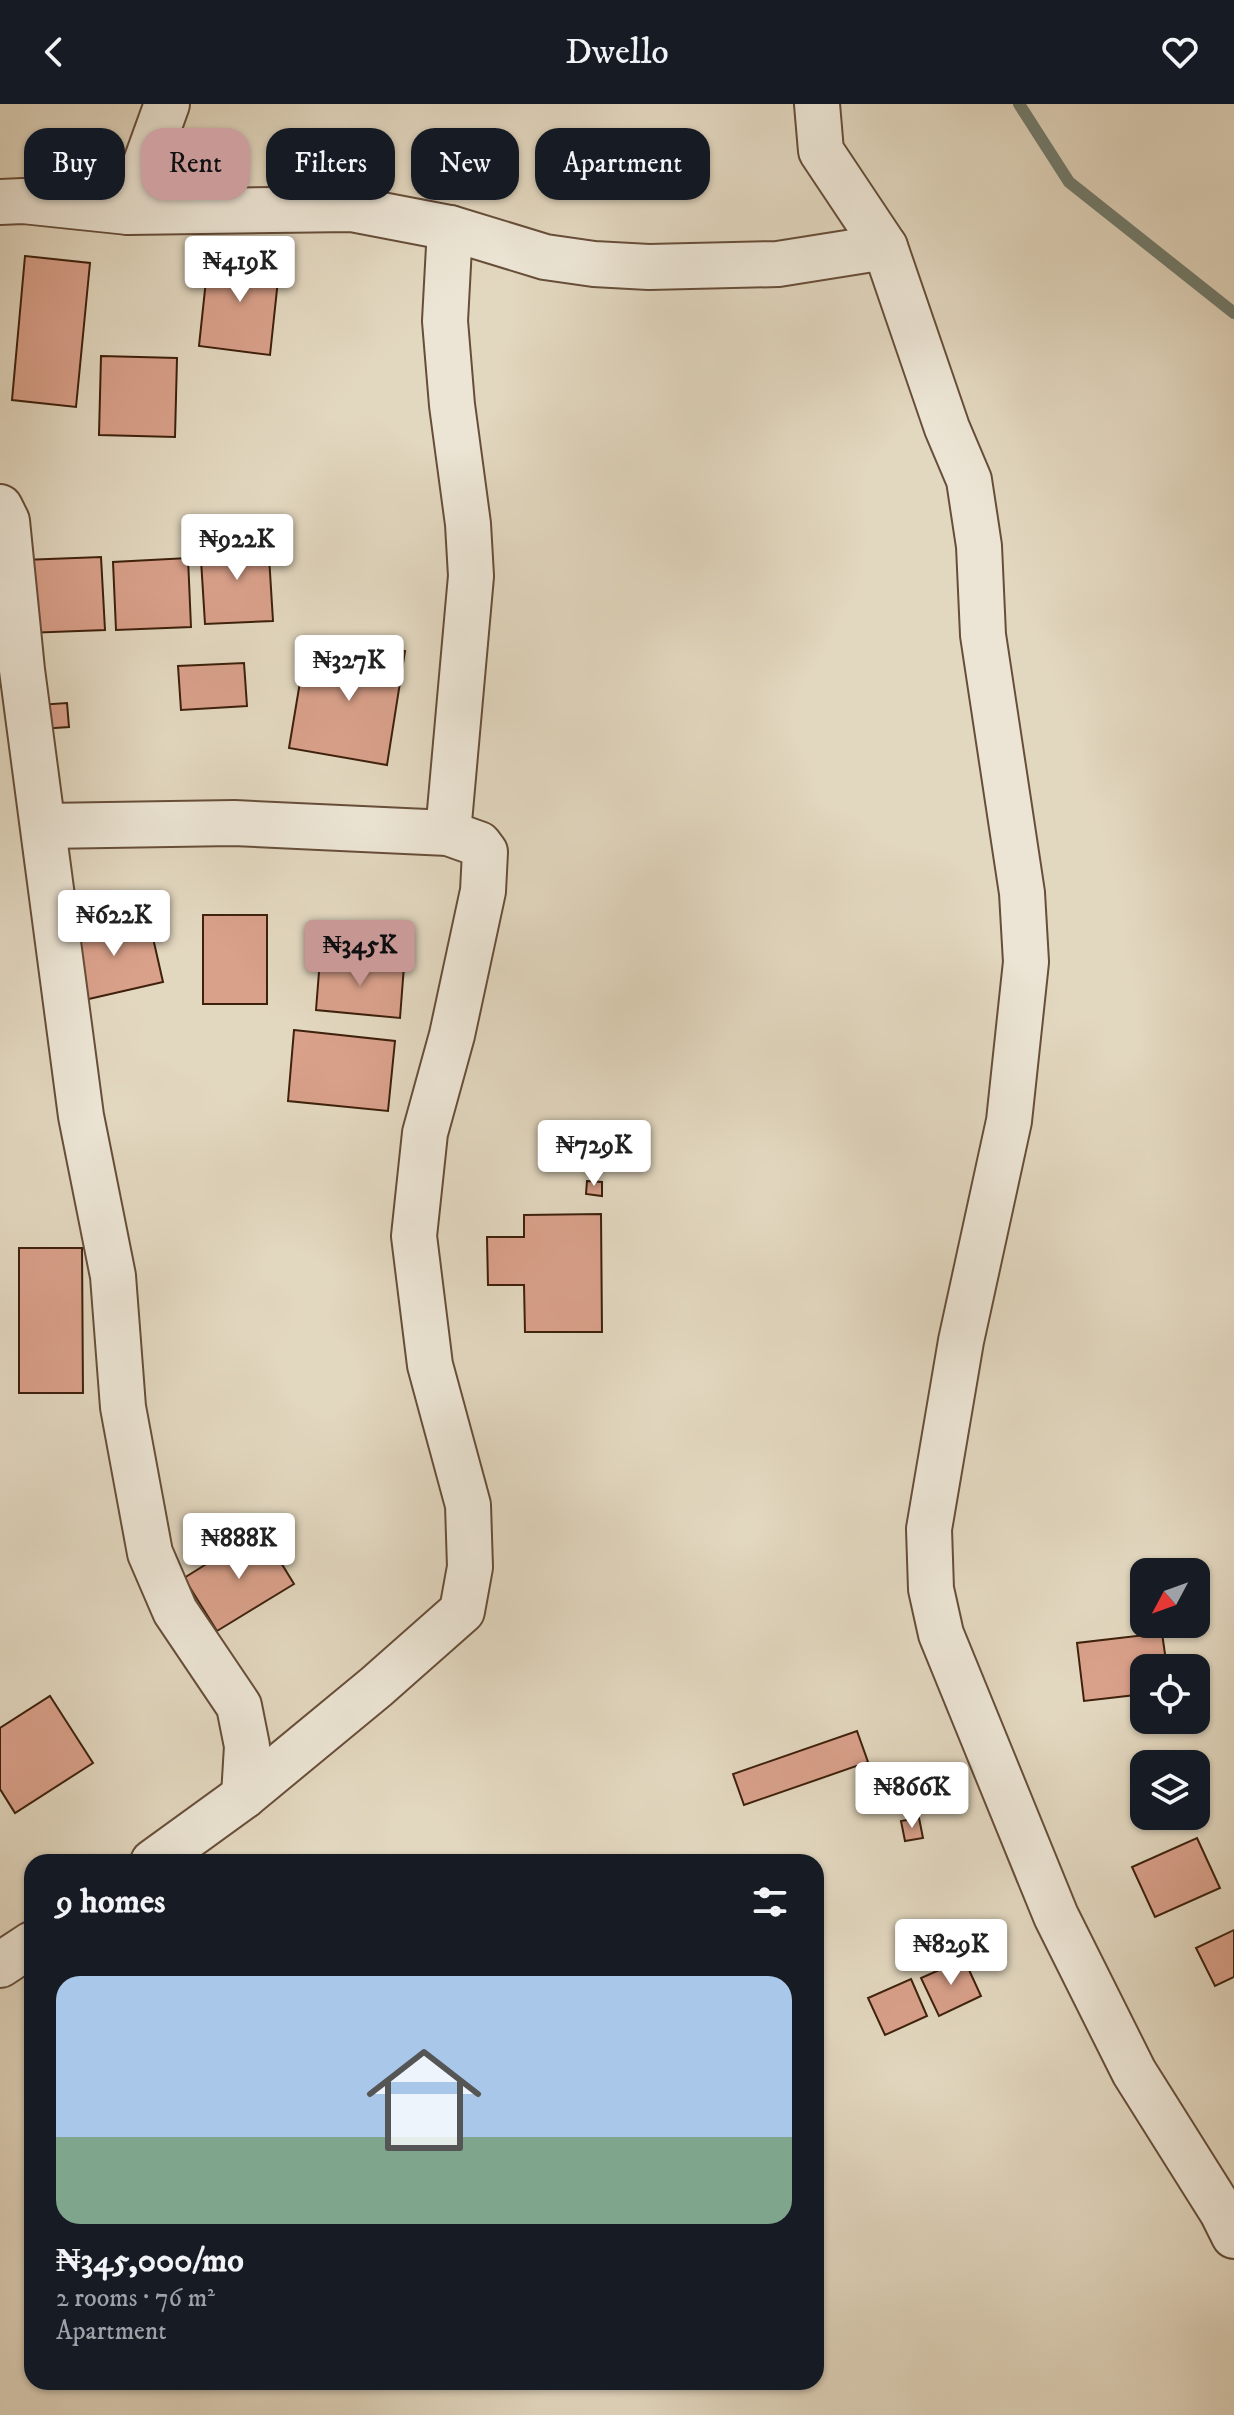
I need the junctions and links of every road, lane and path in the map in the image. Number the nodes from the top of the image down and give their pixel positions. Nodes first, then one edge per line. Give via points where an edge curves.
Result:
1 (167, 104) edge
2 (817, 104) edge
3 (0, 202) edge
4 (128, 212) junction
5 (450, 228) junction
6 (885, 247) junction
7 (0, 507) edge
8 (44, 826) junction
9 (448, 833) junction
10 (244, 1796) junction
11 (164, 1854) edge
12 (24, 1949) edge
13 (0, 1965) edge
14 (1234, 2236) edge

1 - 4 street
2 - 6 street via 821,151
3 - 4 street
4 - 5 street via 351,209
5 - 6 street via 545,257 649,267 778,264
5 - 9 street via 445,321 471,576
6 - 14 street via 969,480 979,546 983,635 1022,893 1026,962 1009,1121 961,1341 929,1529 931,1589 941,1634 1056,1916 1134,2072
7 - 8 street via 7,521
8 - 9 street via 234,823
8 - 10 street via 81,1116 113,1276 123,1407 150,1553 175,1611 239,1706 247,1746
9 - 10 street via 479,844 485,852 483,891 425,1133 414,1236 430,1365 468,1505 470,1567 462,1611
10 - 11 street
12 - 13 street

